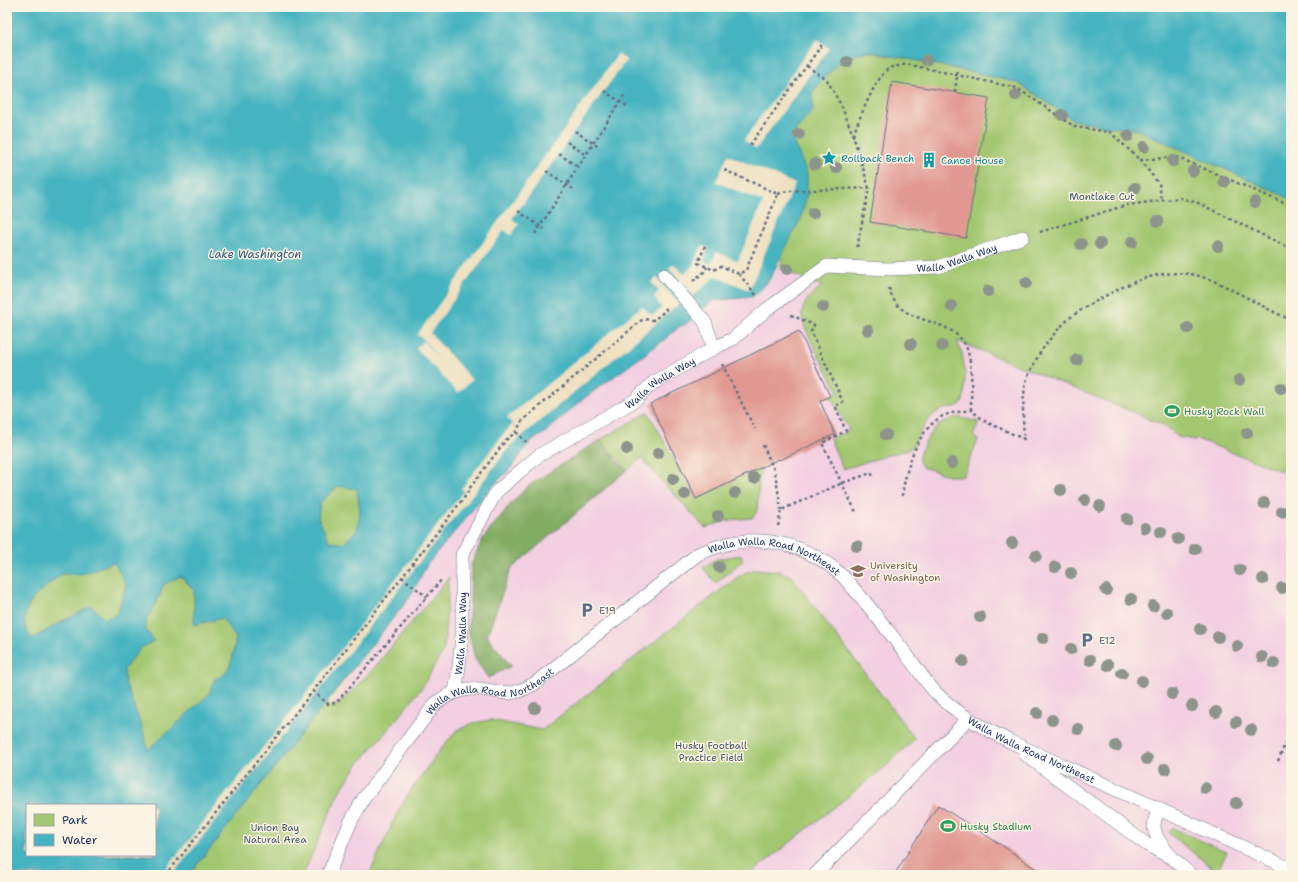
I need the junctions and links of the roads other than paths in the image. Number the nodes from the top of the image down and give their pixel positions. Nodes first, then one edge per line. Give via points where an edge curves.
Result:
1 (1023, 237) road end
2 (664, 275) dead end
3 (714, 348) junction
4 (455, 692) junction
5 (968, 719) junction
6 (1011, 742) junction
7 (1158, 808) junction
8 (1172, 858) junction
9 (1291, 869) edge
10 (328, 875) edge
11 (815, 875) edge
12 (1192, 875) edge

1 - 3 lane, Walla Walla Way via 938,267 888,269 827,266 766,310 733,339
2 - 3 lane via 705,322
3 - 4 lane, Walla Walla Way via 653,383 634,401 538,456 496,492 462,555 462,635
4 - 5 lane, Walla Walla Road Northeast via 476,689 507,693 534,684 698,554 721,545 746,541 766,542 806,552 839,573 869,606 934,691
4 - 10 lane, Walla Walla Road Northeast via 440,700 428,712 364,798
5 - 6 lane, Walla Walla Road Northeast
5 - 11 lane
6 - 7 lane, Walla Walla Road Northeast
6 - 8 lane via 1146,844
7 - 8 lane via 1154,826
7 - 9 lane, Walla Walla Road Northeast
8 - 12 lane

